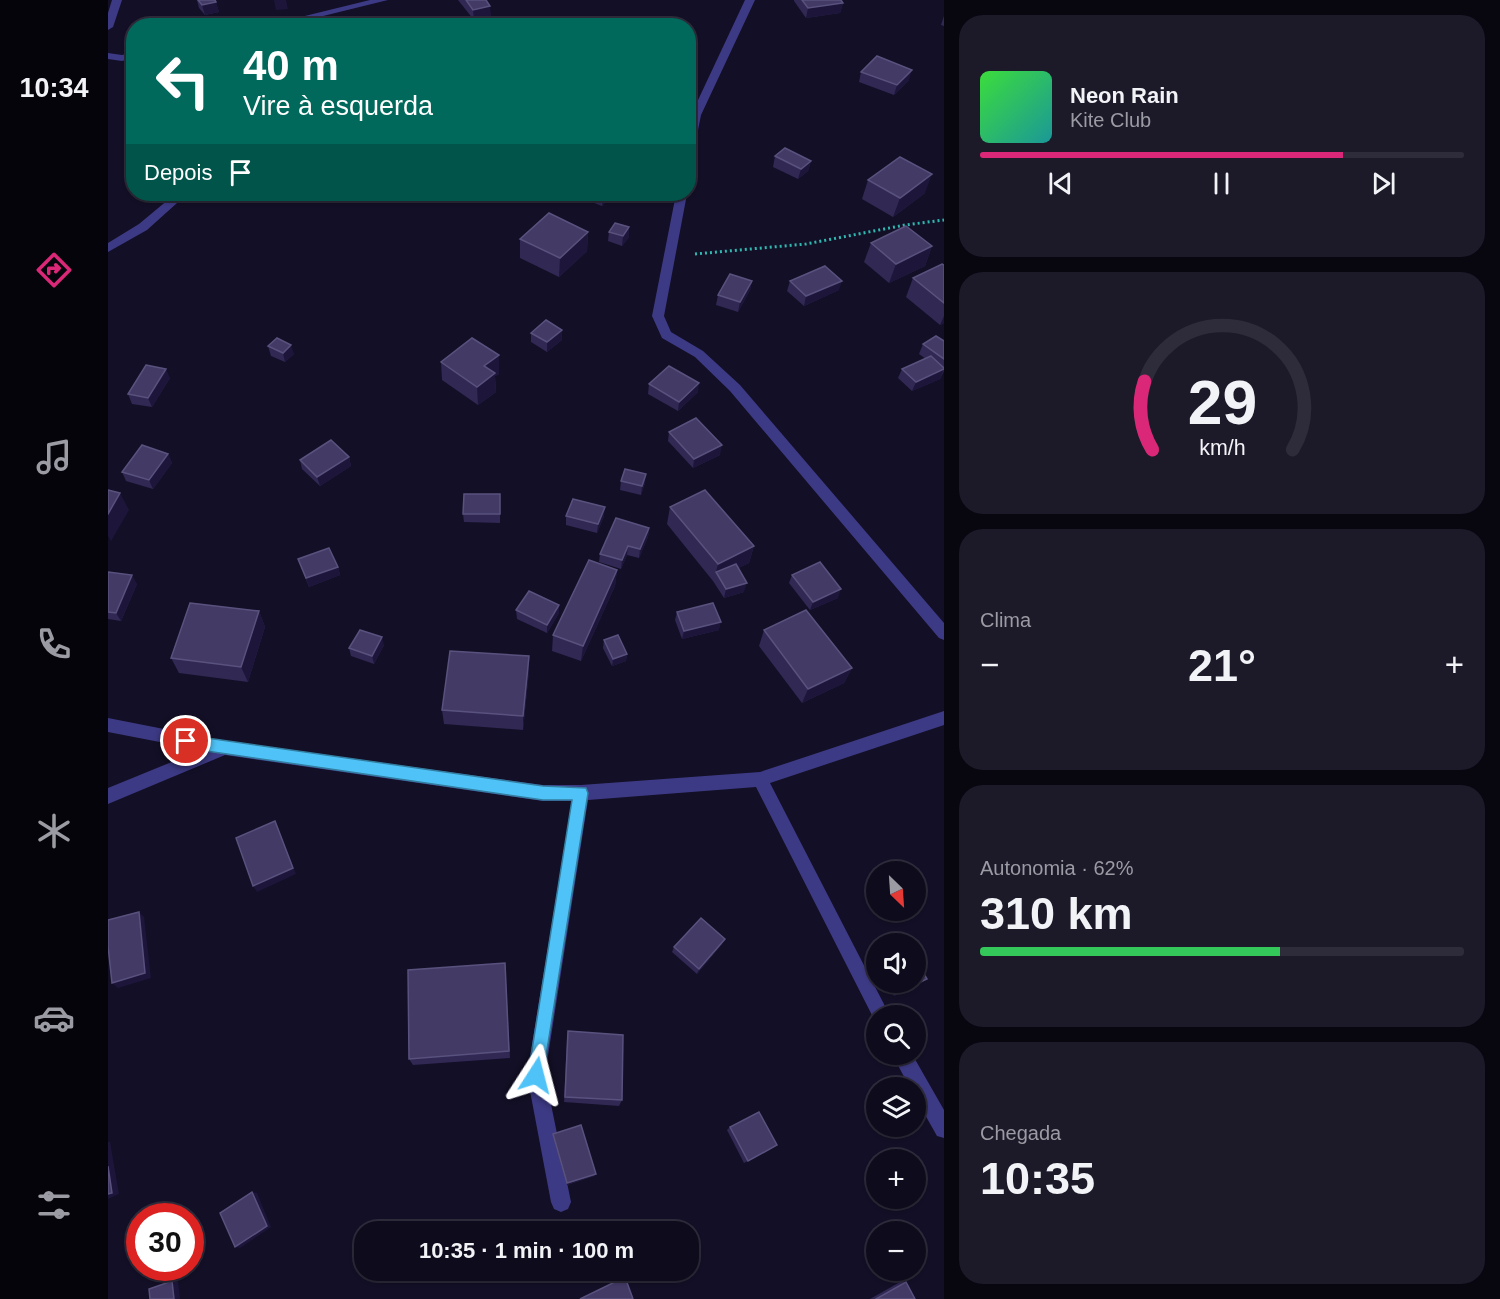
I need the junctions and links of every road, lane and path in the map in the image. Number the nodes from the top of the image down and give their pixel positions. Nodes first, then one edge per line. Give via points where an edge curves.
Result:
1 (117, 0) edge
2 (383, 0) edge
3 (750, 0) edge
4 (320, 15) junction
5 (306, 18) edge
6 (316, 18) edge
7 (108, 27) edge
8 (108, 56) edge
9 (126, 57) edge
10 (696, 115) edge
11 (174, 201) edge
12 (680, 201) edge
13 (944, 220) edge
14 (108, 248) edge
15 (670, 256) junction
16 (944, 634) edge
17 (944, 718) edge
18 (108, 725) edge
19 (225, 748) junction
20 (760, 779) junction
21 (581, 793) junction
22 (108, 796) edge
23 (875, 1005) edge
24 (907, 1065) edge
25 (944, 1129) edge
26 (561, 1202) dead end

1 - 7 street
2 - 4 street
3 - 10 street
4 - 5 street
4 - 6 street
8 - 9 street
11 - 14 street via 143,227
12 - 15 street
13 - 15 path via 761,250
15 - 16 street via 658,316 666,335 699,354 735,388
17 - 20 street
18 - 19 street
19 - 21 street via 543,793
19 - 22 street
20 - 21 street
20 - 23 street
21 - 26 street via 536,1075
24 - 25 street

